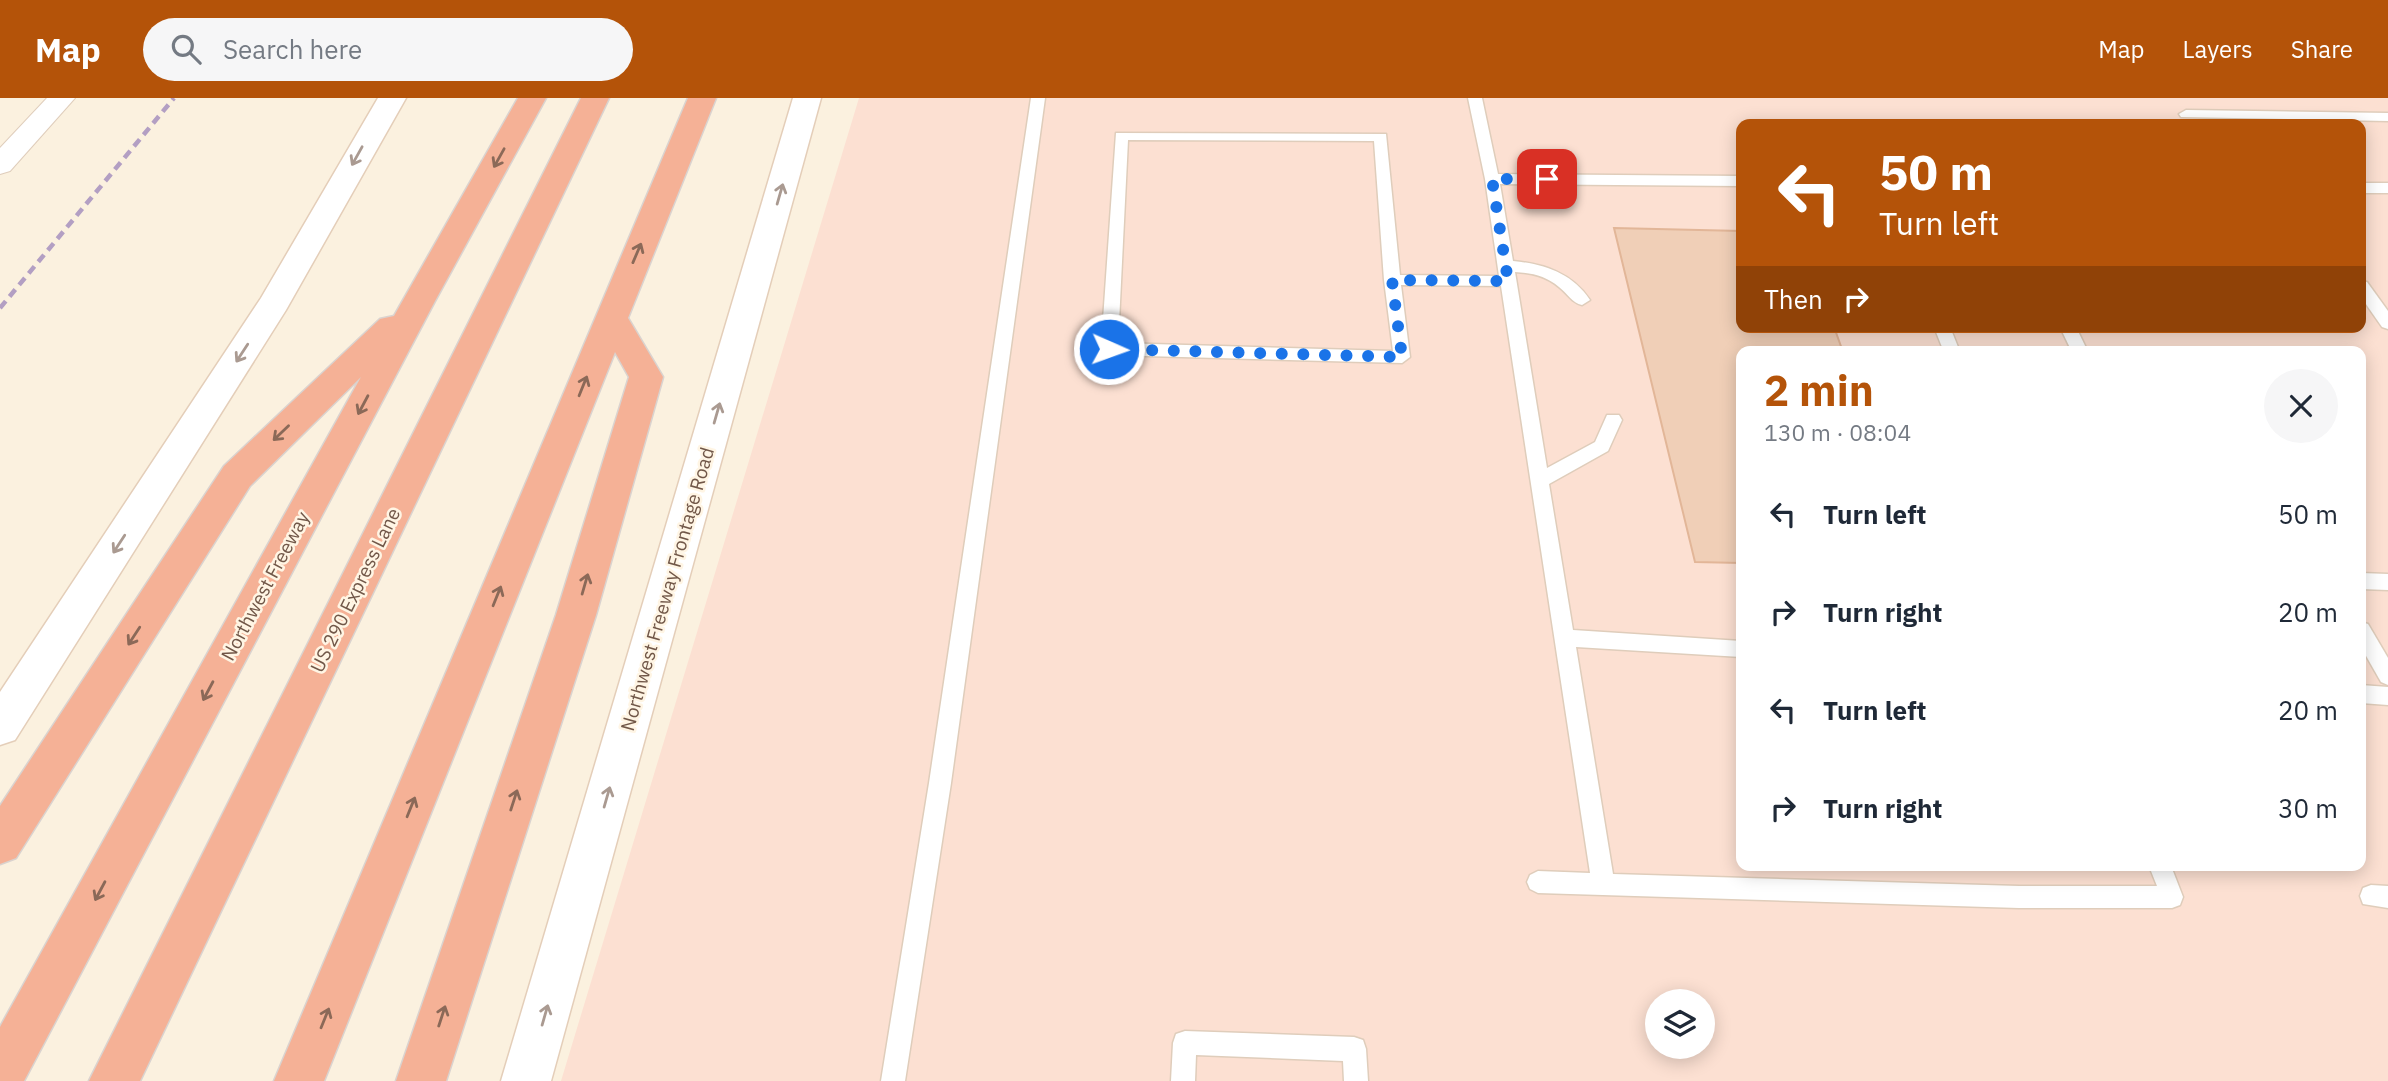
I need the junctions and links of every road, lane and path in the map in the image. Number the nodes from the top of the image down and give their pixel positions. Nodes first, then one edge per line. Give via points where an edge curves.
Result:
1 (62, 98) edge
2 (392, 98) edge
3 (532, 98) edge
4 (595, 98) edge
5 (702, 98) edge
6 (807, 98) edge
7 (1038, 98) edge
8 (1475, 98) edge
9 (2176, 98) edge
10 (2388, 117) edge
11 (2189, 119) edge
12 (0, 165) edge
13 (1492, 179) junction
14 (1736, 181) edge
15 (2366, 188) edge
16 (2388, 188) edge
17 (1506, 273) junction
18 (1392, 280) junction
19 (2366, 293) edge
20 (1582, 300) dead end
21 (419, 301) junction
22 (611, 316) junction
23 (2388, 323) edge
24 (1614, 420) dead end
25 (1539, 481) junction
26 (2366, 581) edge
27 (2388, 582) edge
28 (1564, 638) junction
29 (2366, 639) edge
30 (1736, 649) edge
31 (2388, 676) edge
32 (2366, 694) edge
33 (2388, 696) edge
34 (0, 727) edge
35 (0, 844) edge
36 (2162, 871) edge
37 (1538, 882) dead end
38 (1603, 884) junction
39 (0, 1076) edge
40 (114, 1081) edge
41 (299, 1081) edge
42 (421, 1081) edge
43 (526, 1081) edge
44 (893, 1081) edge
45 (1184, 1081) edge
46 (1356, 1081) edge

1 - 12 street
2 -> 34 main road via 275,302
3 -> 21 highway, Northwest Freeway
4 - 40 highway, US 290 Express Lane
22 -> 5 highway
43 -> 6 main road, Northwest Freeway Frontage Road
7 - 44 lane
8 - 13 lane
9 - 11 lane
10 - 11 lane
13 - 14 lane
13 - 17 lane
15 - 16 lane
17 - 18 lane
17 - 20 lane via 1542,268 1563,279
17 - 25 lane
18 - 18 lane via 1381,137 1121,136 1109,349 1402,357
19 - 23 lane
21 -> 35 highway via 237,476
21 -> 39 highway, Northwest Freeway
41 -> 22 highway
42 -> 22 highway via 576,615 646,377
24 - 25 lane via 1602,446
25 - 28 lane
26 - 27 lane
28 - 30 lane
28 - 38 lane
29 - 31 lane
32 - 33 lane
36 - 38 lane via 2172,897
37 - 38 lane
45 - 46 lane via 1185,1043 1354,1049

